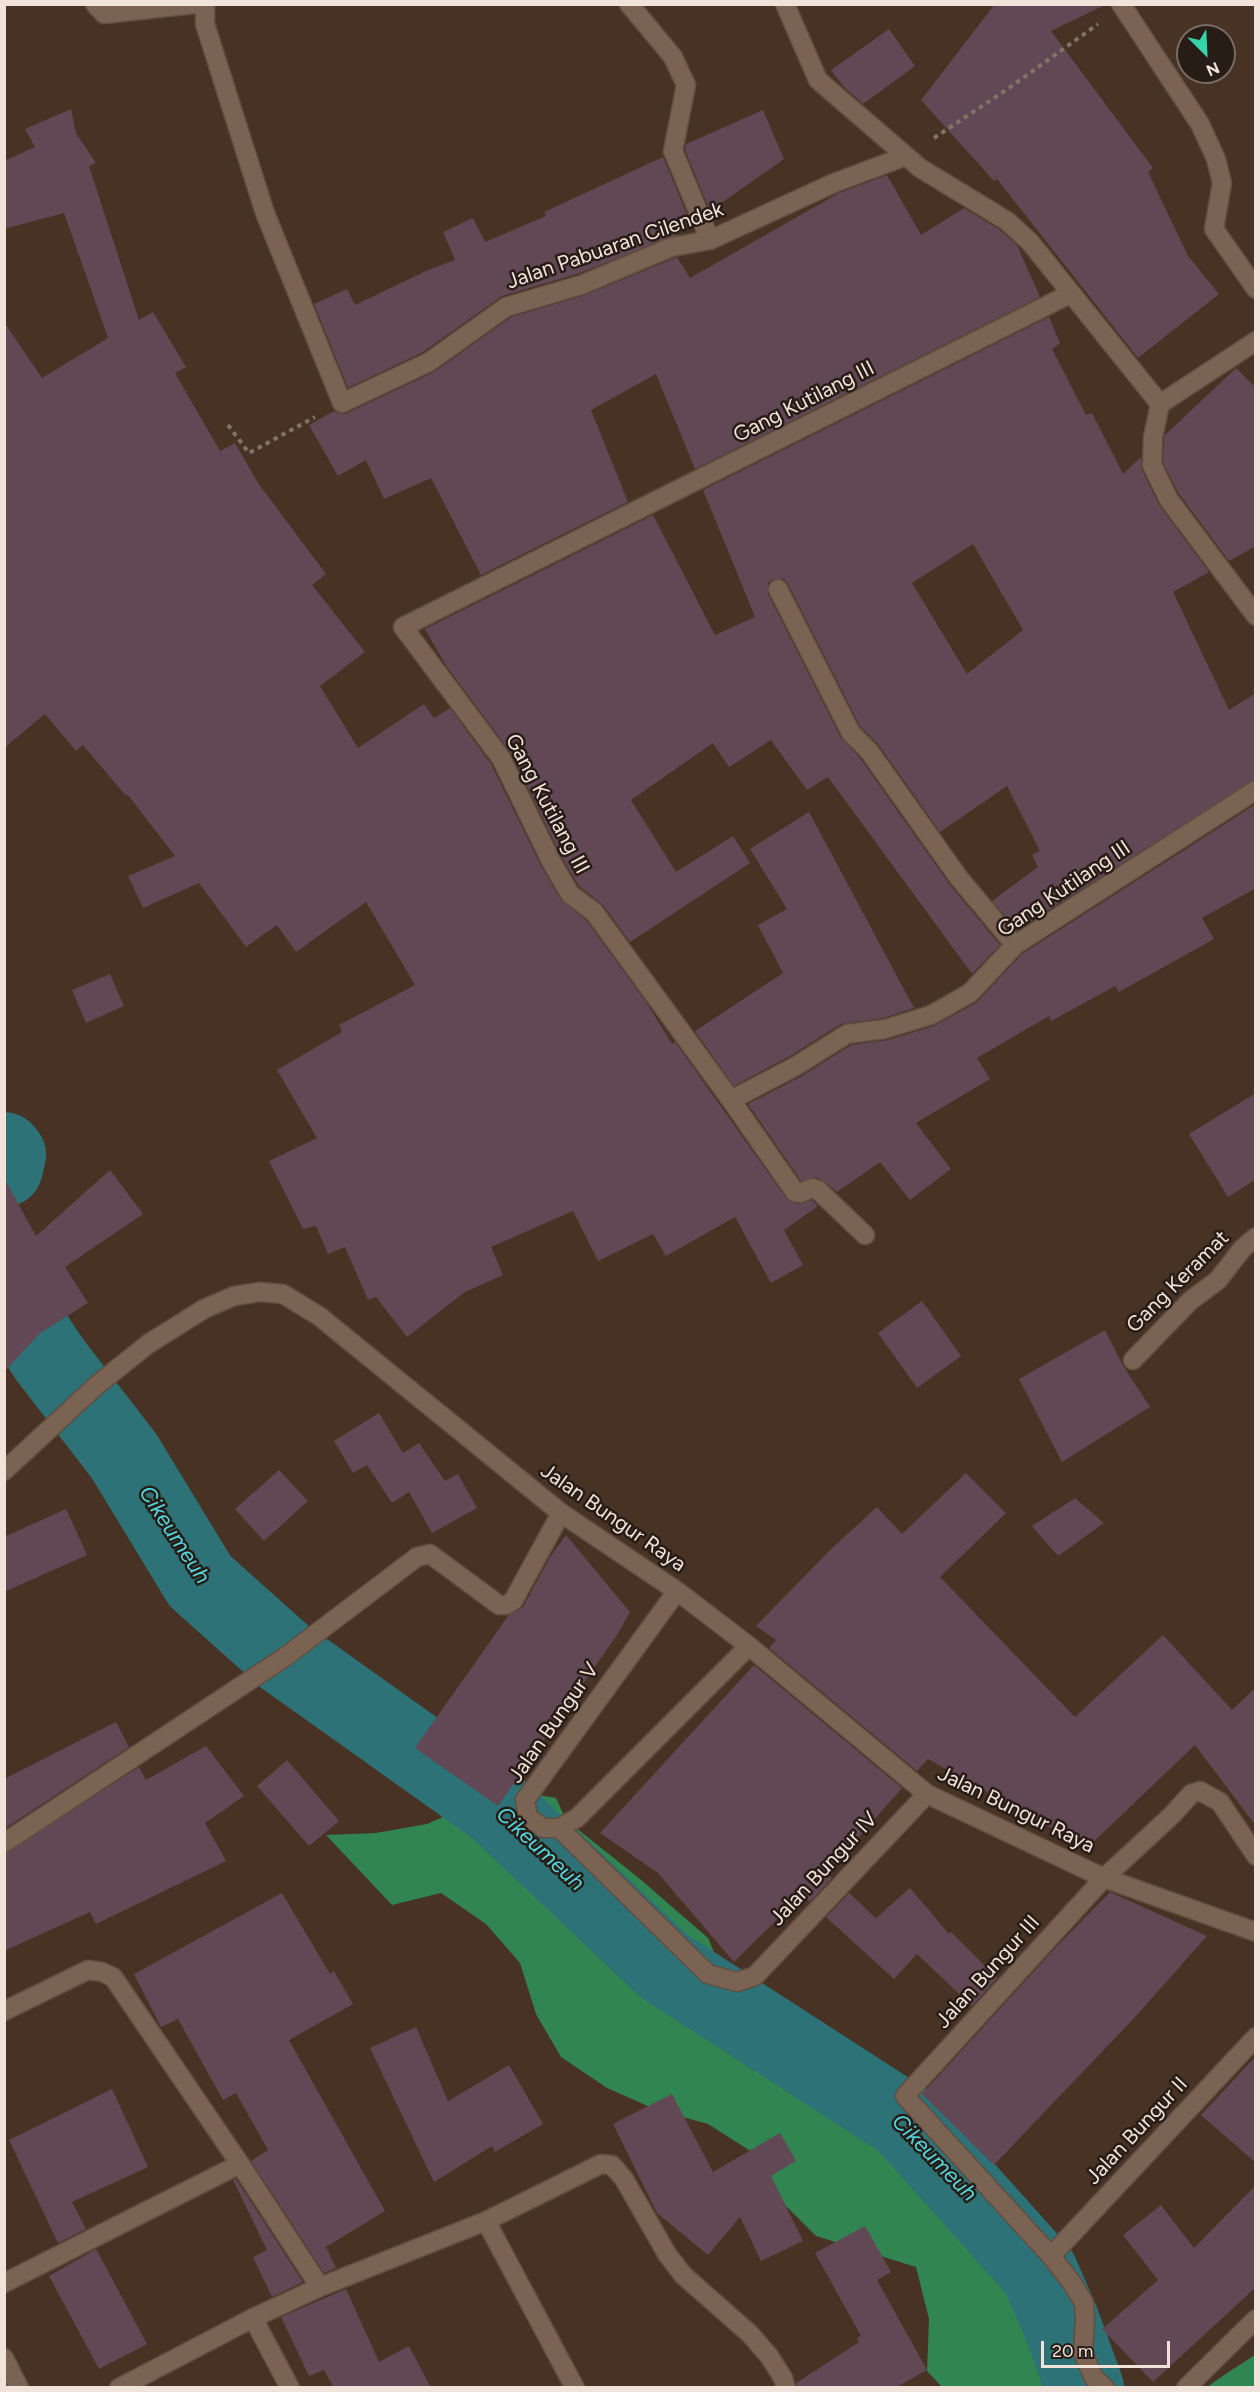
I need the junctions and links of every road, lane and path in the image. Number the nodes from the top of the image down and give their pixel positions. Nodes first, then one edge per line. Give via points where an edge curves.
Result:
1 (95, 4) edge
2 (195, 4) edge
3 (205, 4) edge
4 (629, 4) edge
5 (785, 4) edge
6 (1121, 5) edge
7 (906, 156) junction
8 (710, 240) junction
9 (1256, 289) edge
10 (1070, 294) junction
11 (1256, 341) edge
12 (342, 403) junction
13 (1160, 404) junction
14 (228, 425) dead end
15 (778, 589) dead end
16 (1256, 616) edge
17 (1256, 790) edge
18 (1015, 945) junction
19 (731, 1100) junction
20 (865, 1235) dead end
21 (1256, 1237) edge
22 (1133, 1360) dead end
23 (4, 1471) edge
24 (561, 1513) junction
25 (677, 1591) junction
26 (749, 1646) junction
27 (927, 1794) junction
28 (559, 1828) junction
29 (4, 1843) edge
30 (1256, 1856) edge
31 (1104, 1878) junction
32 (1256, 1932) edge
33 (4, 2011) edge
34 (1256, 2037) edge
35 (240, 2164) junction
36 (486, 2221) junction
37 (1051, 2256) junction
38 (4, 2283) edge
39 (320, 2287) junction
40 (253, 2318) junction
41 (1256, 2319) edge
42 (4, 2358) edge
43 (19, 2388) edge
44 (119, 2388) edge
45 (290, 2388) edge
46 (575, 2388) edge
47 (786, 2388) edge
48 (1105, 2388) edge
49 (1186, 2388) edge

1 - 2 street via 104,14
3 - 12 street via 205,24 265,213
4 - 8 street via 673,57 686,85 673,151
5 - 7 street via 818,80
6 - 7 path via 1009,88
6 - 9 street via 1204,132 1222,183 1214,229
7 - 8 street, Jalan Pabuaran Cilendek via 834,183
7 - 10 street via 1007,221 1030,242
8 - 12 street, Jalan Pabuaran Cilendek via 672,247 581,285 506,307 429,362
10 - 13 street
10 - 19 street, Gang Kutilang III via 403,627 501,758 570,894 594,912
11 - 13 street
12 - 14 path via 249,453
13 - 16 street via 1152,465 1169,500
15 - 18 street via 851,733 869,751 959,878
17 - 18 street, Gang Kutilang III
18 - 19 street, Gang Kutilang III via 970,993 931,1015 885,1029 847,1034
19 - 20 street via 795,1192 818,1190
21 - 22 street, Gang Keramat via 1218,1280 1190,1301
23 - 24 street, Jalan Bungur Raya via 148,1344 204,1309 234,1296 260,1292 283,1294 319,1316
24 - 25 street, Jalan Bungur Raya
24 - 29 street via 513,1601 499,1605 430,1554 417,1557 285,1657
25 - 26 street, Jalan Bungur Raya
25 - 28 street, Jalan Bungur V via 525,1800 528,1817 543,1828
26 - 27 street, Jalan Bungur Raya
26 - 28 street via 577,1818
27 - 28 street, Jalan Bungur IV via 755,1976 737,1982 708,1974
27 - 31 street, Jalan Bungur Raya
30 - 31 street, Jalan Bungur Raya via 1220,1802 1200,1791 1191,1794
31 - 32 street, Jalan Bungur Raya
31 - 37 street, Jalan Bungur III via 905,2096
33 - 35 street via 88,1970 113,1977
34 - 37 street, Jalan Bungur II
35 - 38 street
35 - 39 street
36 - 39 street
36 - 46 street
36 - 47 street via 601,2164 612,2166 683,2275 750,2334 769,2356
37 - 48 street via 1084,2302 1083,2353 1094,2378
39 - 40 street
40 - 44 street
40 - 45 street
41 - 49 street
42 - 43 street

